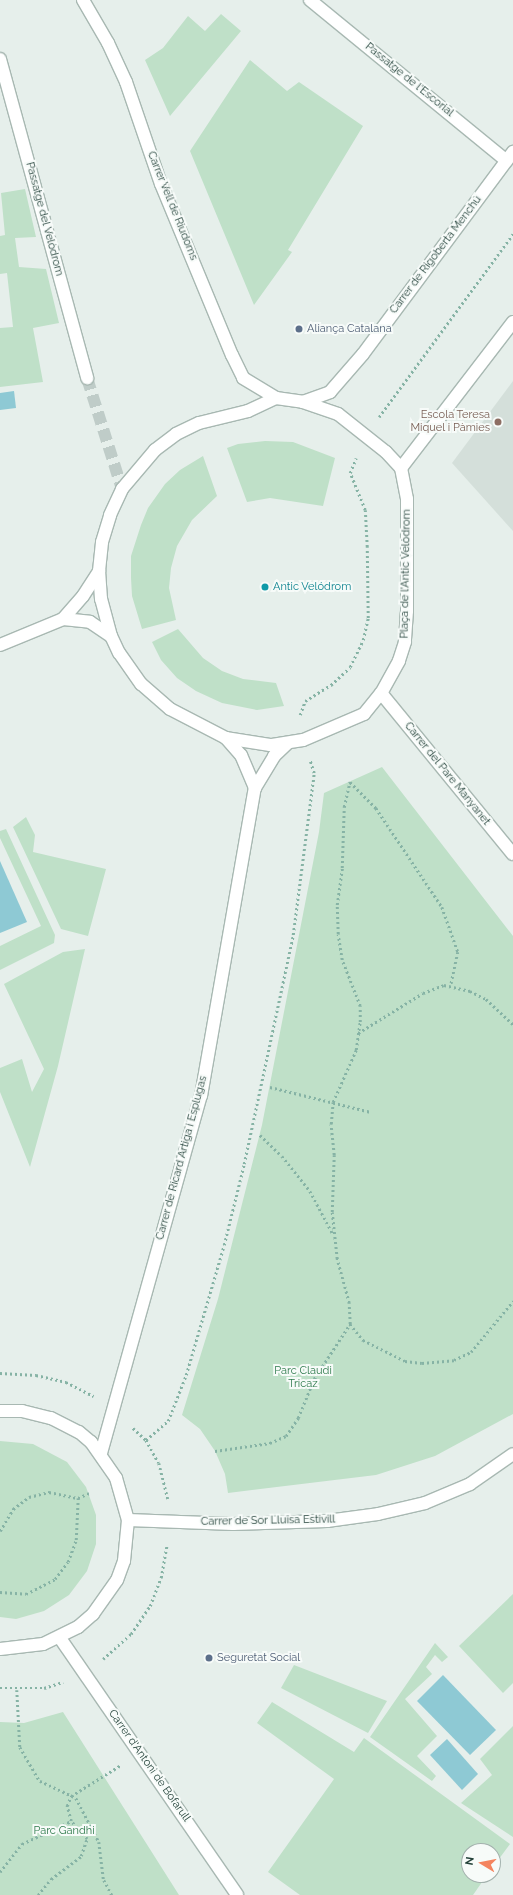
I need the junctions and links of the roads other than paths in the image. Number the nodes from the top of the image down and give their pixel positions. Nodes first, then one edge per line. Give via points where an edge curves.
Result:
1 (83, 0) edge
2 (310, 0) edge
3 (0, 59) edge
4 (510, 156) edge
5 (513, 322) edge
6 (87, 378) tunnel mouth
7 (276, 398) junction
8 (303, 402) junction
9 (401, 468) junction
10 (99, 571) junction
11 (63, 619) junction
12 (111, 636) junction
13 (0, 646) edge
14 (381, 693) junction
15 (226, 738) junction
16 (287, 744) junction
17 (255, 788) junction
18 (513, 854) edge
19 (0, 1411) edge
20 (101, 1453) junction
21 (513, 1454) edge
22 (128, 1520) junction
23 (60, 1638) junction
24 (0, 1649) edge
25 (237, 1895) edge

1 - 7 street, Carrer Vell de Riudoms via 108,43 126,82 162,184 243,378
2 - 4 street, Passatge de l'Escorial
3 - 6 street, Passatge del Velòdrom
4 - 8 street, Carrer de Rigoberta Menchú via 330,392
5 - 9 street
7 - 8 street
7 - 10 street, Plaça de l'Antic Velòdrom via 248,410 199,423 176,434 155,450 122,489 110,515 102,542
8 - 9 street via 338,414
9 - 14 street, Plaça de l'Antic Velòdrom via 407,499 405,642 399,661
10 - 11 street via 83,596
10 - 12 street, Plaça de l'Antic Velòdrom via 101,600
11 - 12 street via 90,622
11 - 13 street
12 - 15 street, Plaça de l'Antic Velòdrom via 129,669 155,697 186,719
14 - 16 street, Plaça de l'Antic Velòdrom via 364,714 303,740
14 - 18 street, Carrer del Pare Manyanet
15 - 16 street, Plaça de l'Antic Velòdrom via 270,745
15 - 17 street via 241,755
16 - 17 street, Carrer de Ricard Artiga i Esplugas via 274,756
17 - 20 street, Carrer de Ricard Artiga i Esplugas via 201,1096
19 - 20 street via 22,1411 51,1418 79,1432
20 - 22 street via 122,1492
21 - 22 street, Carrer de Sor Lluïsa Estivill via 470,1484 425,1502 378,1514 327,1521 233,1524
22 - 23 street via 128,1541 117,1580 94,1614
23 - 24 street via 25,1648
23 - 25 street, Carrer d'Antoni de Bofarull

